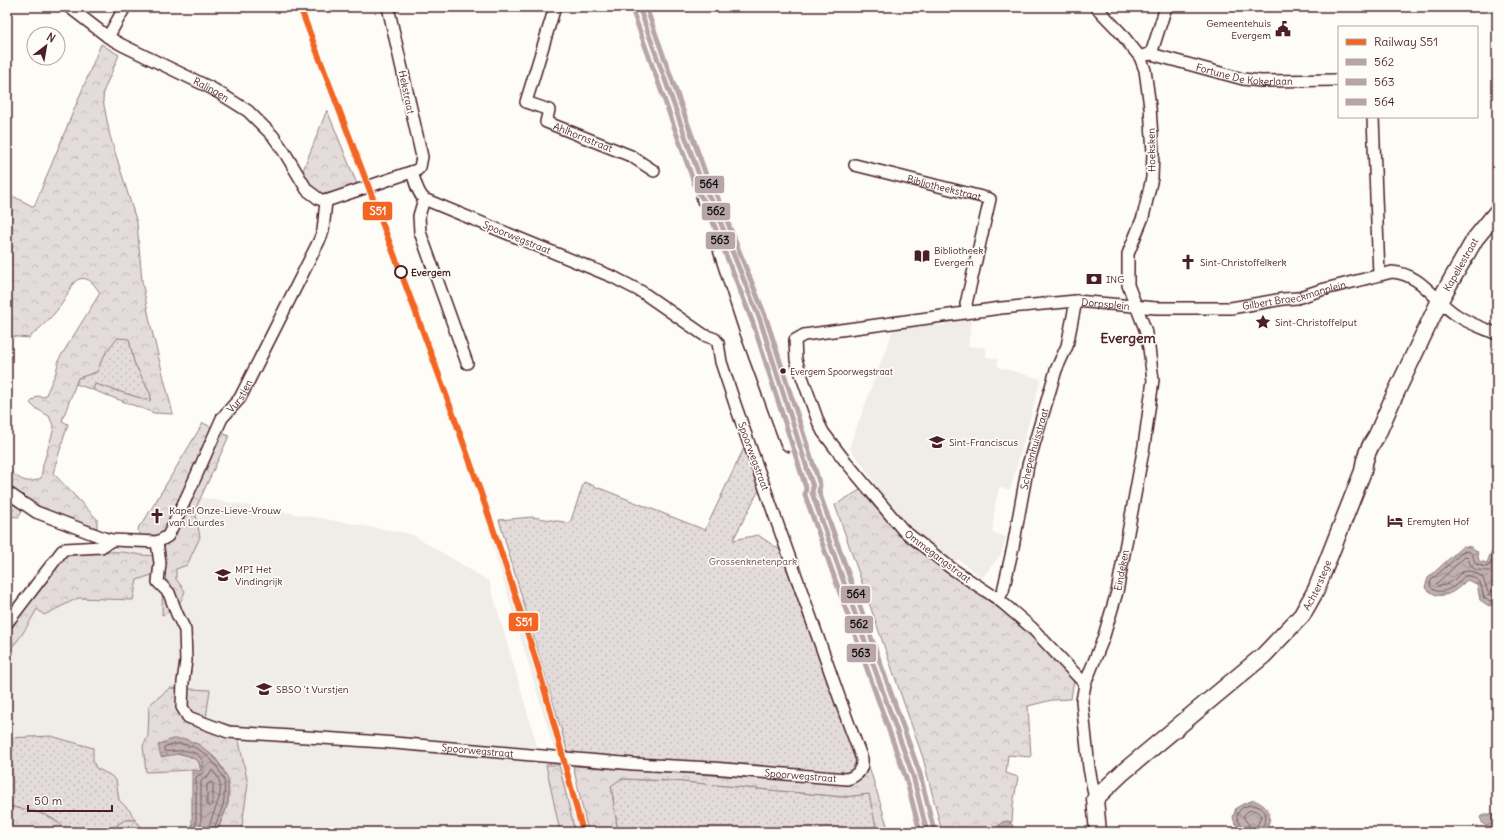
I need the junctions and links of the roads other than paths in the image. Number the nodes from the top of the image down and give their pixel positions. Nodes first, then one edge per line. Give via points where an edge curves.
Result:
1 (69, 7) edge
2 (125, 7) edge
3 (388, 7) edge
4 (555, 7) edge
5 (639, 7) edge
6 (1096, 7) edge
7 (1166, 7) edge
8 (108, 37) junction
9 (1146, 55) junction
10 (1338, 80) edge
11 (1373, 118) edge
12 (855, 165) dead end
13 (654, 171) dead end
14 (412, 172) junction
15 (424, 199) junction
16 (326, 201) junction
17 (1497, 212) edge
18 (1379, 275) junction
19 (1440, 300) junction
20 (1076, 301) junction
21 (1136, 306) junction
22 (968, 312) junction
23 (1497, 334) edge
24 (467, 363) dead end
25 (7, 492) edge
26 (112, 540) junction
27 (157, 542) junction
28 (998, 599) junction
29 (7, 623) edge
30 (1085, 684) junction
31 (1095, 799) junction
32 (927, 832) edge
33 (1098, 832) edge

1 - 8 street, Ralingen
2 - 8 street
3 - 14 street, Hekstraat via 422,157 420,166
4 - 13 street, Ahlhornstraat via 526,102 549,110 546,122 631,156
5 - 32 main road via 704,190 747,328 774,404 808,489 812,493 913,776
6 - 9 street, Hoeksken
7 - 9 street
8 - 16 street, Ralingen via 213,89 248,111 285,152 307,190
9 - 10 street, Fortune De Kokerlaan via 1244,79
9 - 21 street, Hoeksken via 1145,70 1153,153 1148,199 1128,254 1128,285
11 - 18 street
12 - 22 street, Bibliotheekstraat via 990,200 966,304
14 - 15 street via 418,191
14 - 16 street
15 - 24 street via 419,216 420,232
15 - 27 street, Spoorwegstraat via 613,277 642,292 704,335 715,339 736,407 862,759 857,775 839,779 228,732 188,717 182,707 186,661 185,630 169,593 158,582 160,563
16 - 27 street, Vurstjen via 323,231 319,241 240,398 222,418 168,536
17 - 19 main road, Kapellestraat via 1475,239
18 - 19 street, Gilbert Braeckmanplein via 1402,272 1425,286
18 - 21 street, Gilbert Braeckmanplein via 1297,298 1231,308
19 - 23 street, Gilbert Braeckmanplein via 1454,314
19 - 31 main road, Achterstege via 1372,442 1319,583 1302,615 1264,655 1122,773
20 - 21 street, Dorpsplein
20 - 22 street
20 - 28 street, Schepenhuisstraat via 1067,346 1056,370 1028,465 1003,591
21 - 30 street, Eindeken via 1149,348 1152,393 1117,592 1103,639
22 - 28 street, Ommegangstraat via 804,335 795,340 796,360 819,424 842,457 903,530 951,568
25 - 26 street via 47,517
26 - 27 street
26 - 29 street via 101,547 62,551
28 - 30 street, Ommegangstraat via 1032,628
30 - 31 street, Eindeken via 1082,701
31 - 33 main road, Eindeken

